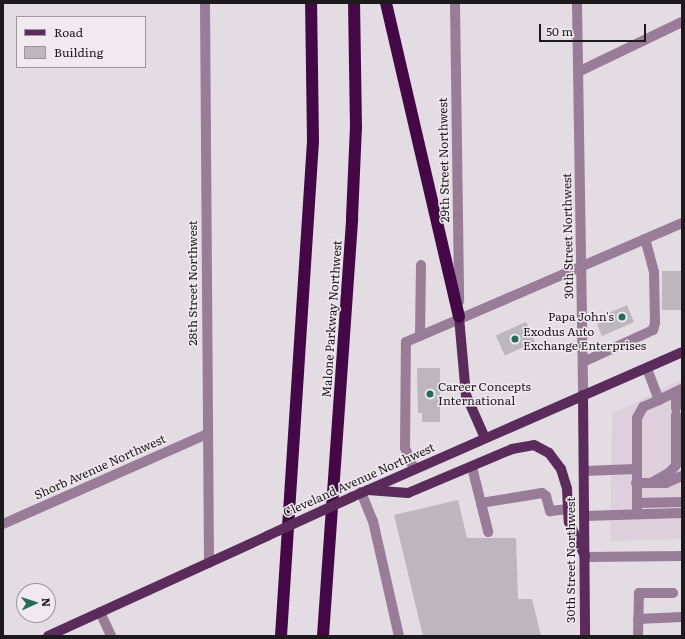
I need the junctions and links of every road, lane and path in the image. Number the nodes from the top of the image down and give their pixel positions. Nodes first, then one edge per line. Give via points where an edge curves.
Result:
1 (205, 3) edge
2 (311, 3) edge
3 (354, 3) edge
4 (386, 3) edge
5 (455, 3) edge
6 (577, 3) edge
7 (682, 22) edge
8 (578, 72) junction
9 (682, 223) edge
10 (645, 239) junction
11 (422, 265) dead end
12 (582, 266) junction
13 (459, 317) junction
14 (420, 336) junction
15 (682, 352) edge
16 (583, 362) junction
17 (647, 368) junction
18 (679, 391) edge
19 (583, 396) junction
20 (659, 400) junction
21 (207, 434) junction
22 (485, 438) junction
23 (472, 467) junction
24 (414, 469) junction
25 (636, 469) junction
26 (584, 471) junction
27 (682, 476) edge
28 (636, 483) junction
29 (652, 483) junction
30 (360, 493) junction
31 (481, 502) junction
32 (682, 502) edge
33 (637, 503) junction
34 (569, 509) junction
35 (682, 513) edge
36 (637, 514) junction
37 (584, 516) junction
38 (3, 524) edge
39 (488, 532) dead end
40 (682, 556) edge
41 (584, 557) junction
42 (209, 563) junction
43 (673, 592) dead end
44 (100, 612) junction
45 (682, 618) edge
46 (638, 619) junction
47 (48, 636) edge
48 (111, 636) edge
49 (282, 636) edge
50 (323, 636) edge
51 (399, 636) edge
52 (585, 636) edge
53 (638, 636) edge

1 - 21 street, 28th Street Northwest
2 - 49 highway via 313,141
3 - 50 highway, Malone Parkway Northwest via 356,128 353,211
4 - 13 highway
5 - 13 street, 29th Street Northwest
6 - 8 street, 30th Street Northwest
7 - 8 street
8 - 12 street, 30th Street Northwest
9 - 10 street
10 - 12 street
10 - 16 street via 654,272 653,330
11 - 14 street
12 - 13 street
12 - 16 street, 30th Street Northwest
13 - 14 street via 449,325
13 - 22 main road via 467,399
14 - 24 street via 406,342 405,448
15 - 17 main road, Cleveland Avenue Northwest
16 - 19 street, 30th Street Northwest
17 - 19 main road, Cleveland Avenue Northwest
17 - 20 street
18 - 20 street
18 - 29 street via 676,412 676,465
19 - 22 main road, Cleveland Avenue Northwest
19 - 26 main road, 30th Street Northwest
20 - 25 street via 643,407 638,413
21 - 38 street, Shorb Avenue Northwest
21 - 42 street, 28th Street Northwest
22 - 24 main road, Cleveland Avenue Northwest
23 - 30 main road via 408,493
23 - 31 street
23 - 34 main road via 512,448 534,445 542,448 554,457 562,469
24 - 30 main road, Cleveland Avenue Northwest
25 - 26 street
25 - 28 street
26 - 37 main road, 30th Street Northwest
27 - 29 street via 669,482
28 - 29 street
28 - 33 street
30 - 42 main road, Cleveland Avenue Northwest, bridge
30 - 51 street via 373,521
31 - 34 street via 542,493 546,496 550,511
31 - 39 street
32 - 33 street
33 - 36 street
34 - 41 main road via 569,522
35 - 36 street
36 - 37 street
37 - 41 main road, 30th Street Northwest
40 - 41 street
41 - 52 main road, 30th Street Northwest
42 - 44 main road, Cleveland Avenue Northwest
43 - 46 street via 639,593
44 - 47 main road, Cleveland Avenue Northwest
44 - 48 street
45 - 46 street
46 - 53 street

